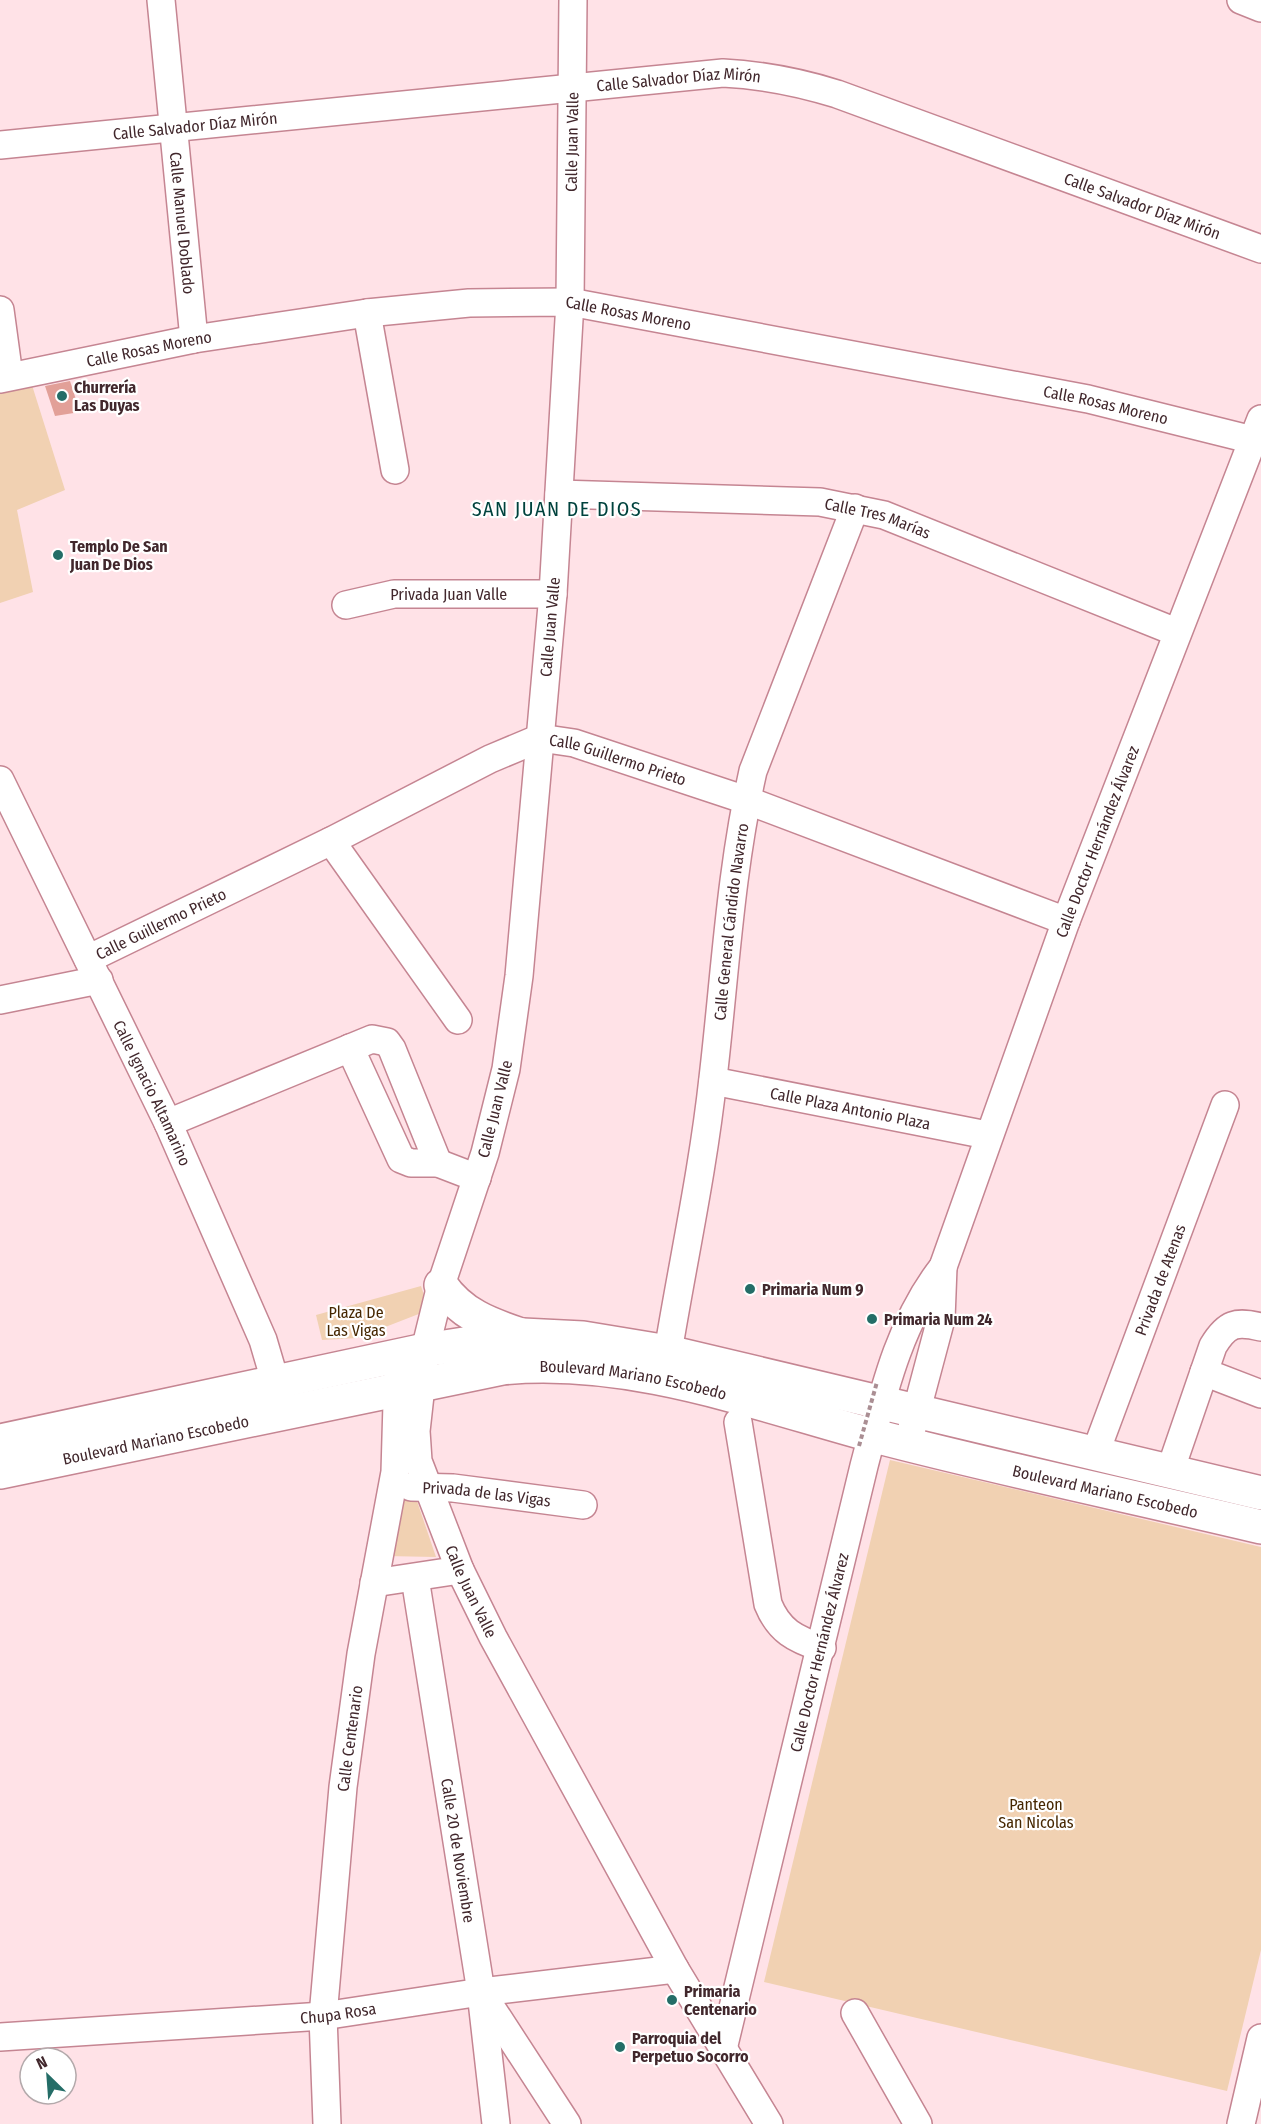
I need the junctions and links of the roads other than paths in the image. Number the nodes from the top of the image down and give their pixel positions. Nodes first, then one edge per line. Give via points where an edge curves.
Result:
1 (161, 0) edge
2 (573, 0) edge
3 (1241, 0) edge
4 (1261, 8) edge
5 (573, 90) junction
6 (174, 129) junction
7 (0, 145) edge
8 (1261, 249) edge
9 (570, 302) junction
10 (0, 310) edge
11 (367, 313) junction
12 (194, 339) junction
13 (5, 378) edge
14 (1257, 430) edge
15 (395, 470) dead end
16 (559, 494) junction
17 (855, 507) junction
18 (553, 594) junction
19 (346, 605) dead end
20 (1176, 632) junction
21 (540, 738) junction
22 (0, 780) edge
23 (747, 800) junction
24 (331, 841) junction
25 (1066, 921) junction
26 (93, 970) junction
27 (0, 1000) edge
28 (458, 1020) dead end
29 (350, 1048) junction
30 (713, 1081) junction
31 (1225, 1106) dead end
32 (168, 1124) junction
33 (987, 1135) junction
34 (438, 1163) junction
35 (477, 1178) junction
36 (943, 1267) junction
37 (441, 1285) junction
38 (1261, 1326) edge
39 (522, 1335) junction
40 (668, 1352) junction
41 (412, 1353) junction
42 (1204, 1372) junction
43 (409, 1387) junction
44 (880, 1392) junction
45 (1261, 1394) edge
46 (281, 1398) junction
47 (916, 1409) junction
48 (738, 1422) dead end
49 (0, 1441) edge
50 (866, 1441) junction
51 (908, 1443) junction
52 (1095, 1454) junction
53 (1170, 1471) junction
54 (0, 1472) edge
55 (425, 1486) junction
56 (392, 1488) junction
57 (1261, 1493) edge
58 (583, 1505) dead end
59 (1261, 1527) edge
60 (459, 1570) junction
61 (416, 1578) junction
62 (374, 1583) junction
63 (822, 1648) junction
64 (675, 1969) junction
65 (481, 1992) junction
66 (855, 2013) dead end
67 (323, 2016) junction
68 (0, 2037) edge
69 (1261, 2038) edge
70 (723, 2049) junction
71 (327, 2124) edge
72 (496, 2124) edge
73 (567, 2124) edge
74 (769, 2124) edge
75 (918, 2124) edge
76 (1241, 2124) edge

1 - 6 street, Calle Manuel Doblado
2 - 5 street, Calle Juan Valle
3 - 4 street
5 - 6 street, Calle Salvador Díaz Mirón
5 - 8 street, Calle Salvador Díaz Mirón via 723,74 759,75 802,83
5 - 9 street, Calle Juan Valle
6 - 7 street, Calle Salvador Díaz Mirón
6 - 12 street, Calle Manuel Doblado
9 - 11 street, Calle Rosas Moreno via 469,303
9 - 14 street, Calle Rosas Moreno
9 - 16 street, Calle Juan Valle
10 - 13 street
11 - 12 street, Calle Rosas Moreno
11 - 15 street
12 - 13 street, Calle Rosas Moreno
14 - 20 street, Calle Doctor Hernández Álvarez
16 - 17 street, Calle Tres Marías via 820,502
16 - 18 street, Calle Juan Valle
17 - 20 street, Calle Tres Marías via 884,514
17 - 23 street, Calle General Cándido Navarro via 753,771
18 - 19 street, Privada Juan Valle via 394,594
18 - 21 street, Calle Juan Valle
20 - 25 street, Calle Doctor Hernández Álvarez
21 - 23 street, Calle Guillermo Prieto via 574,743
21 - 24 street, Calle Guillermo Prieto via 490,759
21 - 35 street, Calle Juan Valle via 509,1046
22 - 26 street, Calle Ignacio Altamarino
23 - 25 street, Calle Guillermo Prieto
23 - 30 street, Calle General Cándido Navarro
24 - 26 street, Calle Guillermo Prieto
24 - 28 street
25 - 33 street, Calle Doctor Hernández Álvarez
26 - 27 street, Calle Guillermo Prieto
26 - 32 street, Calle Ignacio Altamarino
29 - 32 street
29 - 34 street via 401,1159
29 - 34 street via 372,1039 387,1042
30 - 33 street, Calle Plaza Antonio Plaza
30 - 40 street, Calle General Cándido Navarro
31 - 52 street, Privada de Atenas
32 - 46 street, Calle Ignacio Altamarino via 263,1340
33 - 36 street, Calle Doctor Hernández Álvarez
34 - 35 street
35 - 37 street, Calle Juan Valle
36 - 44 street, Calle Doctor Hernández Álvarez via 928,1285 909,1321
36 - 47 street, Calle Doctor Hernández Álvarez via 941,1319
37 - 39 main road via 465,1311
37 - 41 street, Calle Juan Valle
38 - 42 street via 1234,1324 1222,1331
39 - 40 main road, Boulevard Mariano Escobedo via 583,1338
39 - 41 main road, Boulevard Mariano Escobedo
40 - 44 main road, Boulevard Mariano Escobedo
41 - 43 street, Calle Juan Valle
41 - 46 main road, Boulevard Mariano Escobedo
42 - 45 street
42 - 53 street
43 - 46 main road, Boulevard Mariano Escobedo
43 - 50 main road, Boulevard Mariano Escobedo via 502,1368 537,1365 608,1369 749,1400
43 - 55 street, Calle Juan Valle
43 - 56 street, Calle Centenario
44 - 47 main road, Boulevard Mariano Escobedo
44 - 50 street, Calle Doctor Hernández Álvarez
46 - 49 main road, Boulevard Mariano Escobedo
46 - 54 main road, Boulevard Mariano Escobedo
47 - 51 street, Calle Doctor Hernández Álvarez
47 - 52 main road, Boulevard Mariano Escobedo
48 - 63 street via 768,1604 775,1620 795,1639
50 - 51 main road, Boulevard Mariano Escobedo
50 - 63 street, Calle Doctor Hernández Álvarez
51 - 59 main road, Boulevard Mariano Escobedo
52 - 53 main road, Boulevard Mariano Escobedo
53 - 57 main road, Boulevard Mariano Escobedo
55 - 56 street, Privada de las Vigas
55 - 58 street, Privada de las Vigas
55 - 60 street, Calle Juan Valle
56 - 62 street, Calle Centenario
60 - 61 street
60 - 64 street, Calle Juan Valle
61 - 62 street
61 - 65 street, Calle 20 de Noviembre
62 - 67 street, Calle Centenario via 343,1787
63 - 70 street, Calle Doctor Hernández Álvarez
64 - 65 street, Chupa Rosa
64 - 70 street, Calle Juan Valle
65 - 67 street, Chupa Rosa
65 - 72 street, Calle 20 de Noviembre
65 - 73 street
66 - 75 street
67 - 68 street, Chupa Rosa
67 - 71 street, Calle Centenario
69 - 76 street
70 - 74 street, Calle Juan Valle

